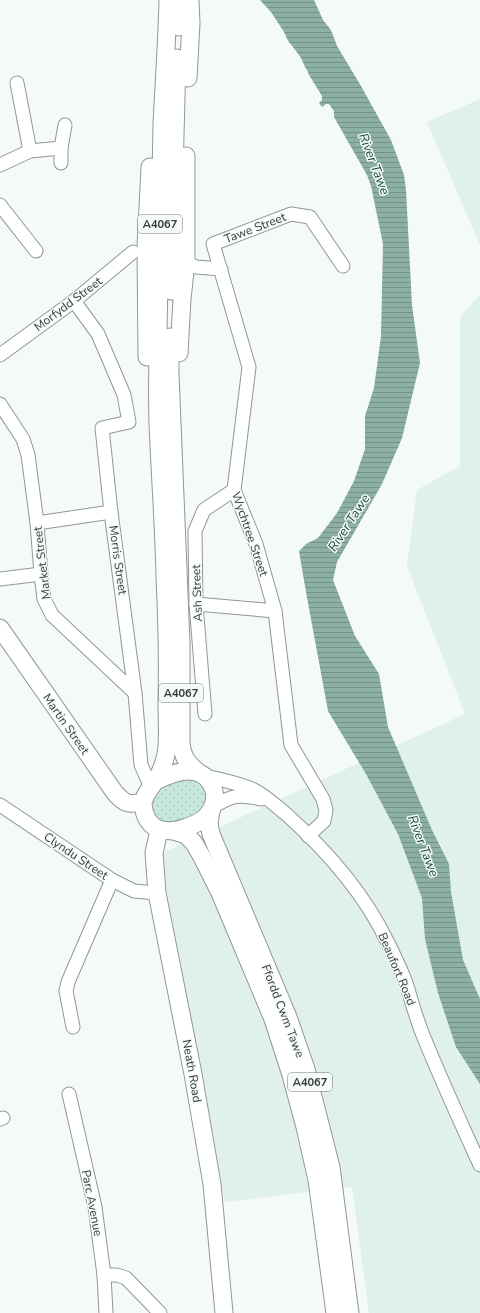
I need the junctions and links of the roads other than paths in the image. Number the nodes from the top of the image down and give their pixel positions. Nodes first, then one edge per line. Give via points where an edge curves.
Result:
1 (156, 0) edge
2 (168, 0) edge
3 (180, 0) edge
4 (190, 0) edge
5 (17, 83) dead end
6 (65, 125) dead end
7 (61, 148) junction
8 (30, 151) junction
9 (61, 163) dead end
10 (0, 165) edge
11 (0, 205) edge
12 (213, 244) joint
13 (36, 251) dead end
14 (134, 252) dead end
15 (186, 262) junction
16 (343, 266) dead end
17 (220, 269) junction
18 (74, 301) junction
19 (0, 355) edge
20 (0, 404) edge
21 (165, 424) junction
22 (234, 490) junction
23 (111, 512) junction
24 (37, 524) junction
25 (41, 574) junction
26 (0, 578) edge
27 (196, 604) junction
28 (275, 611) junction
29 (0, 628) edge
30 (135, 692) junction
31 (205, 714) dead end
32 (202, 774) junction
33 (153, 784) junction
34 (271, 801) junction
35 (143, 802) junction
36 (1, 807) edge
37 (212, 808) junction
38 (166, 831) junction
39 (308, 836) junction
40 (112, 880) junction
41 (157, 893) junction
42 (73, 1027) dead end
43 (69, 1094) dead end
44 (480, 1165) edge
45 (104, 1275) junction
46 (106, 1313) edge
47 (160, 1313) edge
48 (224, 1313) edge
49 (335, 1313) edge
50 (350, 1313) edge

1 - 21 main road via 146,247 146,332 152,403
2 - 21 main road, A4067 via 158,323
3 - 21 main road, A4067 via 170,374
4 - 15 main road
5 - 8 street
6 - 7 street
7 - 8 street
7 - 9 street
8 - 10 street
11 - 13 street
12 - 16 street, Tawe Street via 291,214 310,217
12 - 17 street, Wychtree Street
14 - 18 street, Morfydd Street
15 - 17 street via 196,267
15 - 21 main road
17 - 22 street, Wychtree Street via 249,367
18 - 19 street, Morfydd Street
18 - 23 street, Morris Street via 98,334 124,395 129,422 102,428
20 - 24 street, Market Street via 23,439 28,455
21 - 32 main road, A4067 via 181,642 181,743 189,764
21 - 33 main road, A4067 via 167,746 164,764
22 - 27 street, Ash Street via 204,510 195,531
22 - 28 street, Wychtree Street via 256,544
23 - 24 street
23 - 30 street, Morris Street
24 - 25 street, Market Street
25 - 26 street
25 - 30 street, Market Street via 44,600 52,615
27 - 28 street
27 - 31 street, Ash Street
28 - 39 street, Wychtree Street via 291,745 323,799 326,810 324,821
29 - 35 main road, Martin Street via 115,793 130,804
30 - 33 street via 141,765
32 - 33 main road via 178,772
32 - 34 street, Beaufort Road via 256,791
32 - 37 main road via 212,786 215,797
33 - 35 main road
34 - 37 street via 235,796
34 - 39 street, Beaufort Road
35 - 38 main road via 145,814 152,826
36 - 40 street, Clyndu Street
37 - 38 main road via 203,820 182,830
37 - 50 main road, Ffordd Cwm Tawe / A4067 via 209,824 211,834 288,1017 306,1069 331,1167
38 - 41 main road, Neath Road via 154,853
38 - 49 main road, Ffordd Cwm Tawe / A4067 via 186,835 205,862 273,1019 295,1090 317,1180
39 - 44 street, Beaufort Road via 356,891 387,940 445,1089
40 - 41 street, Clyndu Street via 134,891
40 - 42 street via 67,986
41 - 48 main road, Neath Road via 193,1074 210,1178
43 - 45 street, Parc Avenue via 95,1207
45 - 46 street, Parc Avenue
45 - 47 street via 126,1278

